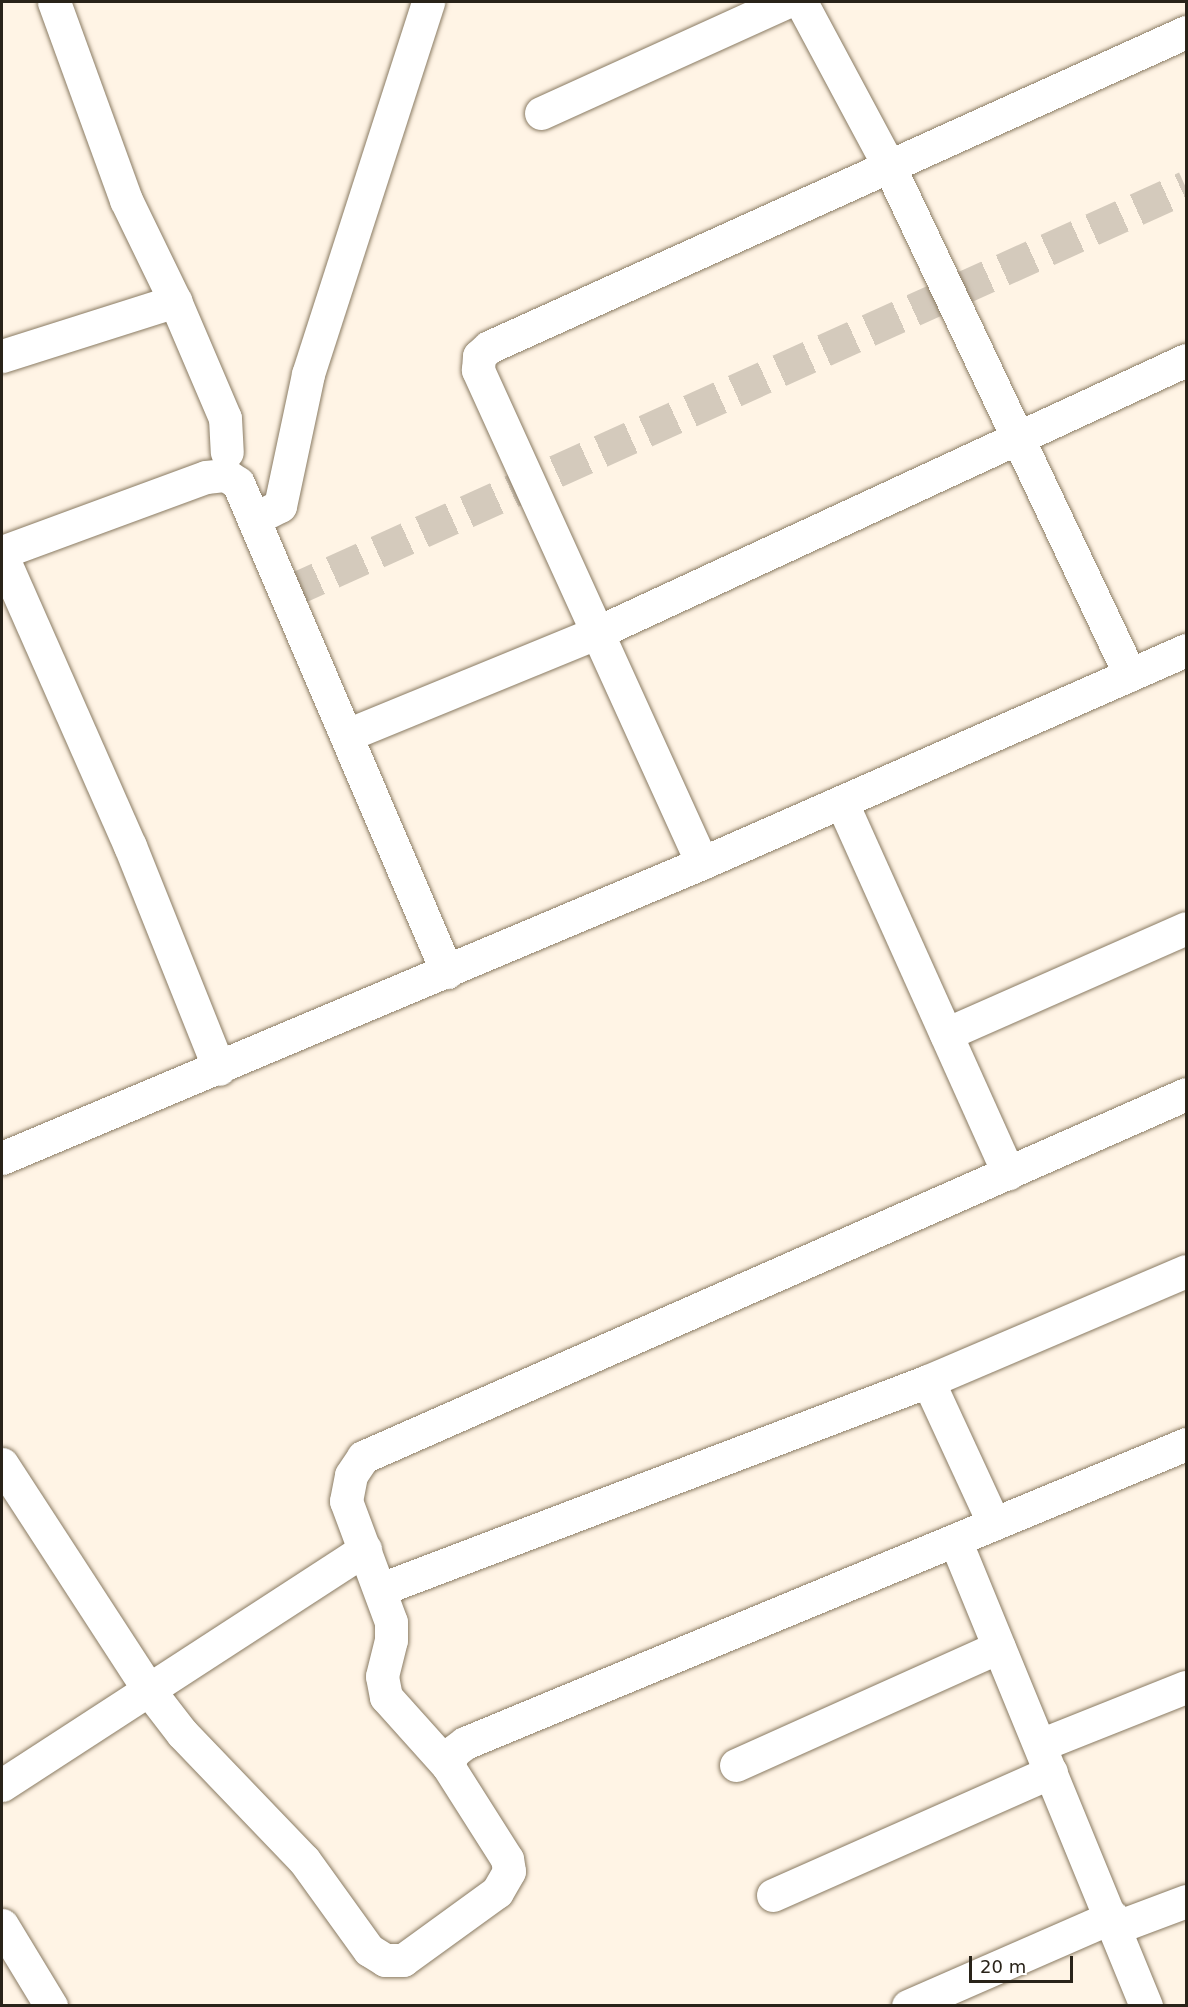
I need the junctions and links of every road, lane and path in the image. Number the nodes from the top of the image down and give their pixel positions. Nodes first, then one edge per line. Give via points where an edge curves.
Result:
1 (54, 2) edge
2 (428, 2) edge
3 (786, 2) edge
4 (801, 2) edge
5 (1186, 32) edge
6 (541, 113) dead end
7 (889, 166) junction
8 (175, 302) junction
9 (2, 356) edge
10 (1186, 360) edge
11 (1018, 438) junction
12 (228, 452) dead end
13 (256, 518) junction
14 (2, 554) edge
15 (596, 633) junction
16 (1186, 650) edge
17 (1130, 675) junction
18 (347, 735) junction
19 (842, 802) junction
20 (702, 863) junction
21 (1186, 928) edge
22 (447, 972) junction
23 (946, 1034) junction
24 (219, 1069) junction
25 (1186, 1094) edge
26 (2, 1158) edge
27 (1008, 1173) junction
28 (1186, 1271) edge
29 (928, 1381) junction
30 (1186, 1444) edge
31 (5, 1481) edge
32 (994, 1524) junction
33 (955, 1540) junction
34 (365, 1549) junction
35 (381, 1589) junction
36 (999, 1647) junction
37 (1186, 1687) edge
38 (148, 1689) junction
39 (1046, 1758) junction
40 (736, 1765) dead end
41 (448, 1766) junction
42 (2, 1785) edge
43 (773, 1895) dead end
44 (1186, 1901) edge
45 (1114, 1922) junction
46 (2, 1925) edge
47 (51, 2006) edge
48 (908, 2006) edge
49 (1146, 2006) edge

1 - 8 street via 126,200
2 - 13 street via 308,374 280,506
3 - 6 street
4 - 7 street
5 - 7 street
7 - 11 street
7 - 15 street via 500,342 479,356 478,370
8 - 9 street
8 - 12 street via 225,418
10 - 11 street
11 - 15 street
11 - 17 street
13 - 14 street via 238,483 226,475 206,477
13 - 18 street
14 - 24 street via 130,846
15 - 18 street
15 - 20 street
16 - 17 street
17 - 19 street
18 - 22 street
19 - 20 street
19 - 23 street
20 - 22 street
21 - 23 street
22 - 24 street
23 - 27 street
24 - 26 street
25 - 27 street
27 - 34 street via 383,1445 363,1457 351,1475 346,1501
28 - 29 street
29 - 32 street
29 - 35 street
30 - 32 street
31 - 38 street
32 - 33 street
33 - 36 street
33 - 41 street via 465,1743 453,1752
34 - 35 street
34 - 38 street
35 - 41 street via 391,1622 382,1676 387,1697
36 - 39 street
36 - 40 street
37 - 39 street
38 - 41 street via 220,1777 304,1860 369,1950 385,1960 404,1960 497,1892 509,1871 507,1859
38 - 42 street
39 - 43 street
39 - 45 street
44 - 45 street
45 - 48 street
45 - 49 street
46 - 47 street

